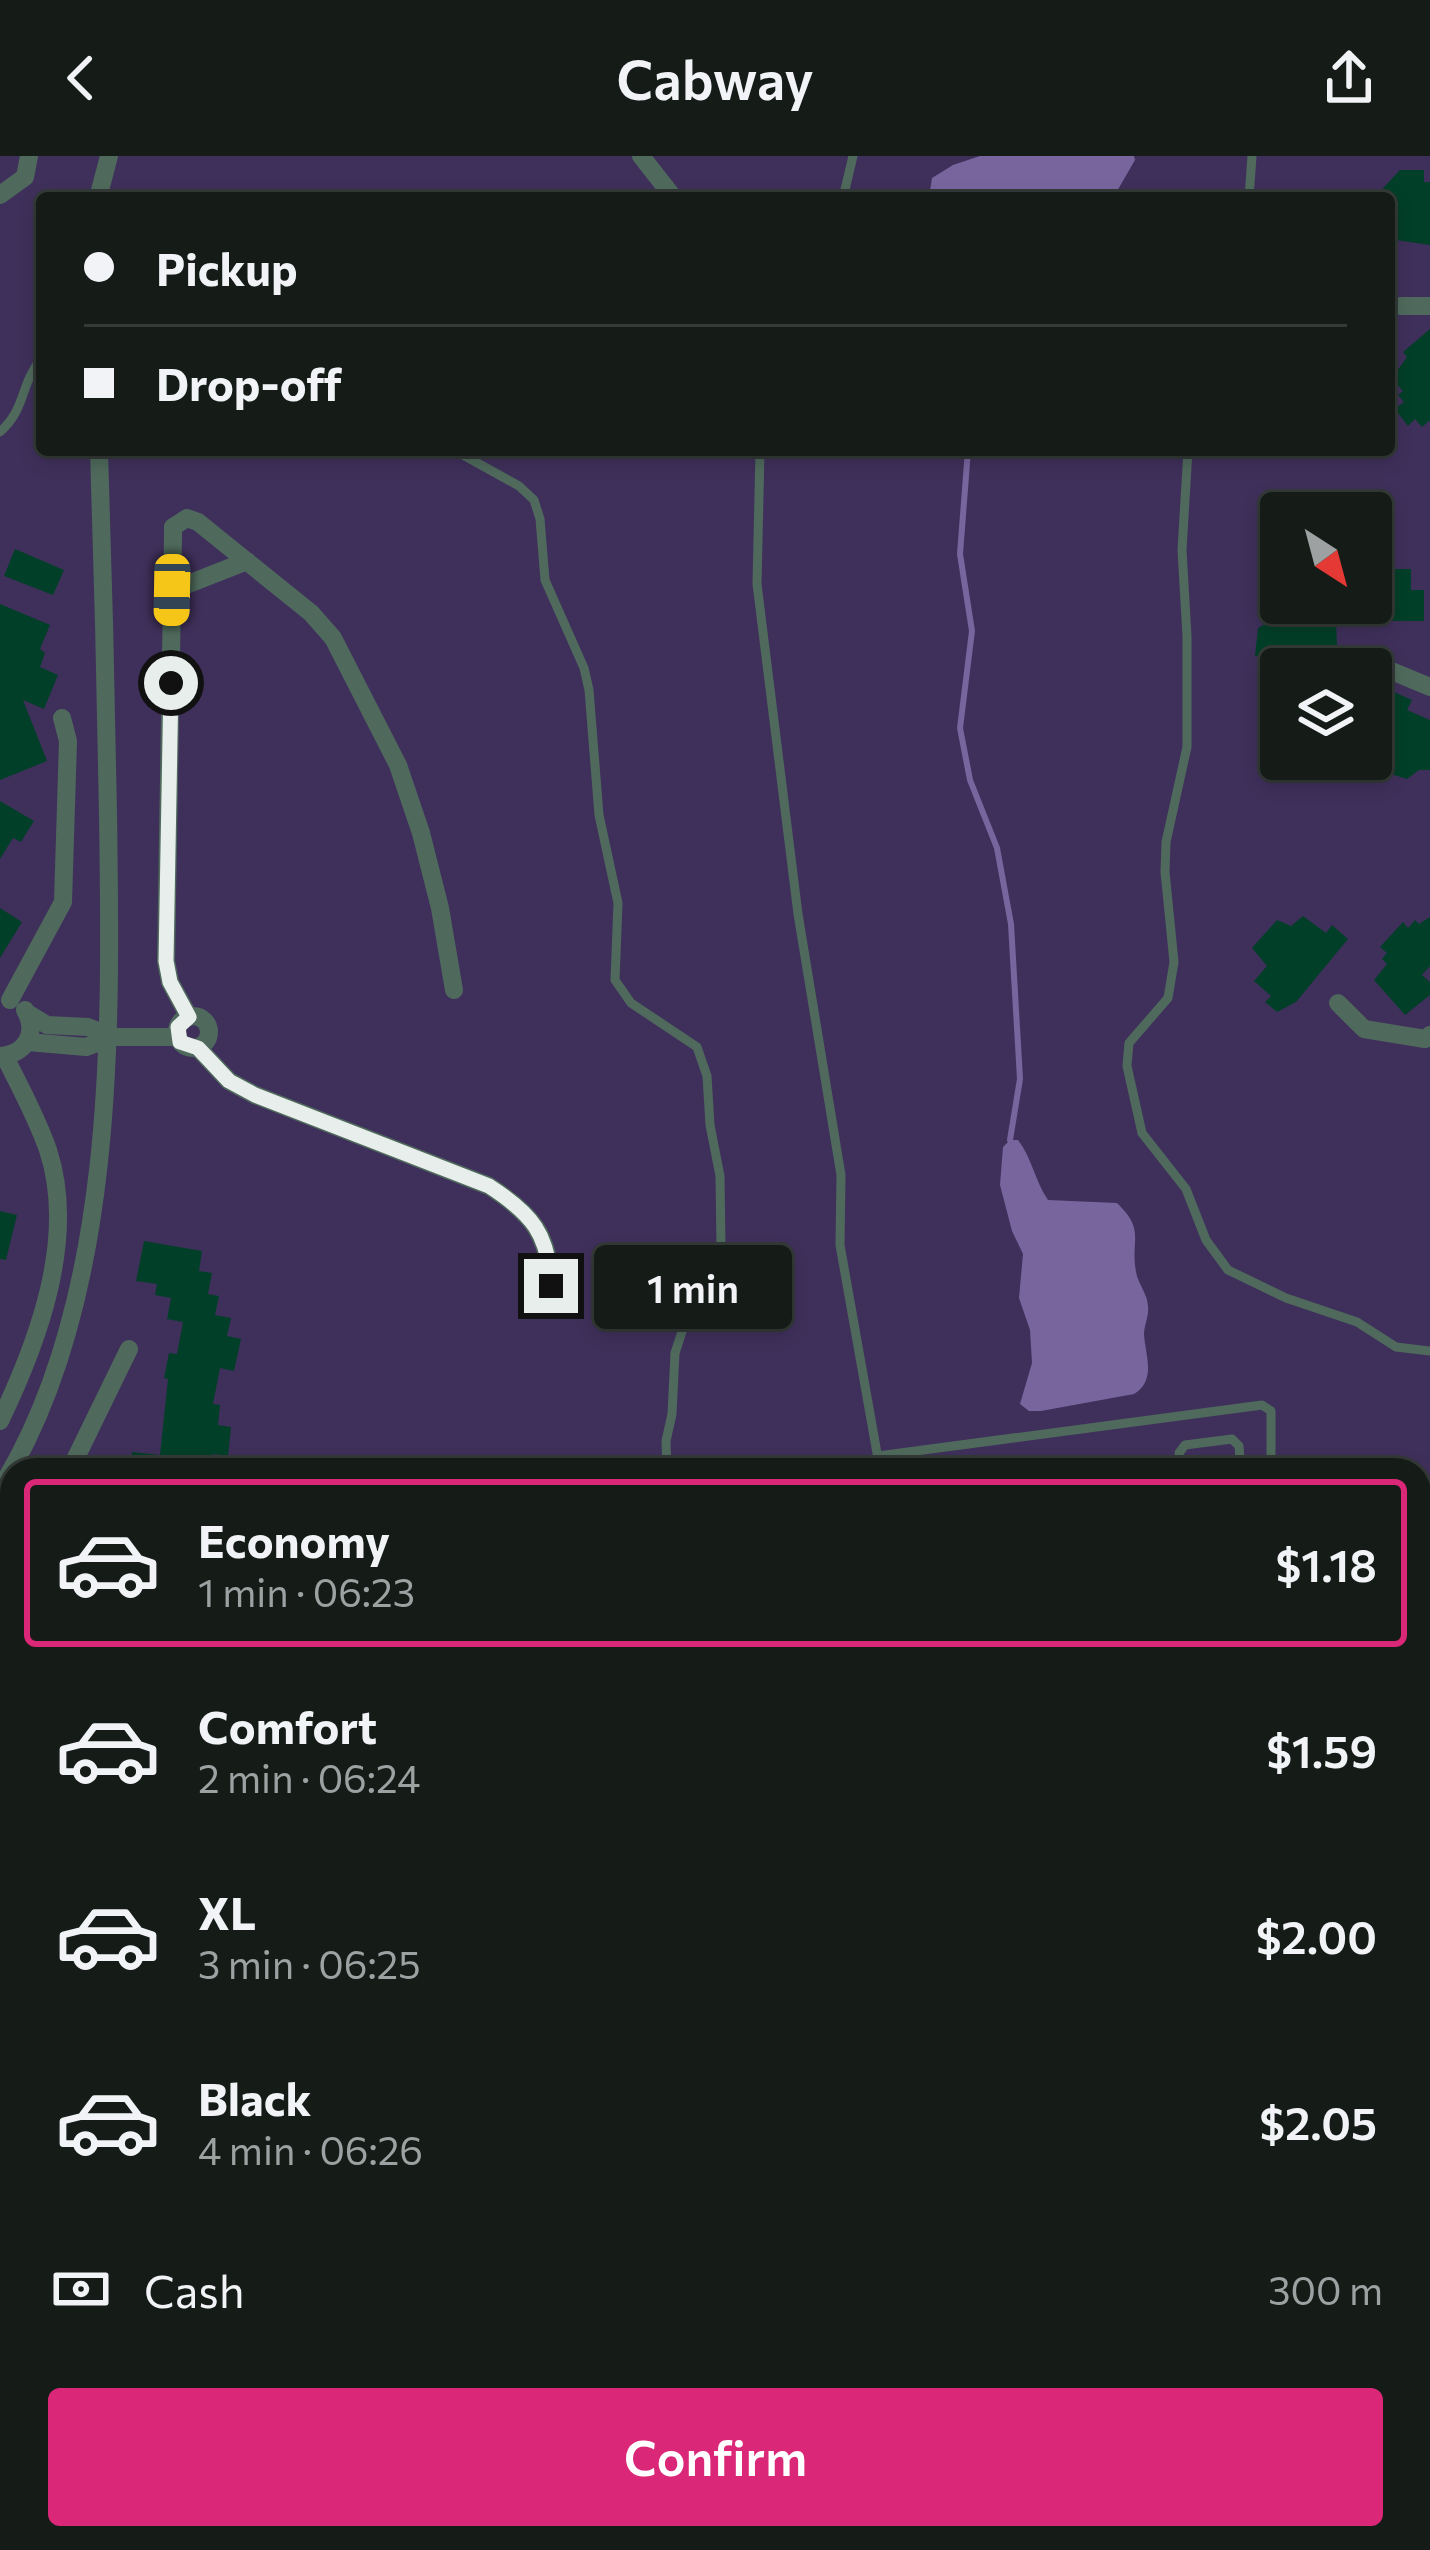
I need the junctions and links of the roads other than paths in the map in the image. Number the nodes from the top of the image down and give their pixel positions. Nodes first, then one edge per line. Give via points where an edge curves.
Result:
1 (29, 156) edge
2 (109, 156) edge
3 (641, 156) edge
4 (853, 156) edge
5 (1252, 156) edge
6 (100, 192) edge
7 (669, 192) edge
8 (844, 192) edge
9 (1249, 192) edge
10 (0, 195) edge
11 (1400, 306) dead end
12 (1430, 306) edge
13 (36, 365) edge
14 (0, 432) edge
15 (99, 456) edge
16 (465, 456) edge
17 (760, 456) edge
18 (1188, 456) edge
19 (247, 561) junction
20 (172, 590) junction
21 (1392, 671) edge
22 (1430, 687) edge
23 (62, 718) dead end
24 (454, 990) dead end
25 (5, 1000) edge
26 (1338, 1003) dead end
27 (27, 1012) junction
28 (189, 1017) junction
29 (1430, 1035) edge
30 (108, 1037) junction
31 (178, 1037) junction
32 (28, 1042) junction
33 (198, 1048) junction
34 (2, 1056) edge
35 (551, 1286) dead end
36 (129, 1349) dead end
37 (1430, 1351) edge
38 (0, 1421) edge
39 (878, 1456) joint
40 (16, 1458) edge
41 (76, 1458) edge
42 (666, 1458) edge
43 (1182, 1458) edge
44 (1240, 1458) edge
45 (1271, 1458) edge

1 - 10 street via 25,177
2 - 6 street
3 - 7 street
4 - 8 lane
5 - 9 lane
11 - 12 street
13 - 14 lane via 20,410
15 - 30 street
16 - 42 lane via 533,500 545,580 584,668 599,815 618,903 615,980 631,1003 697,1047 707,1076 721,1247 675,1353
17 - 39 lane via 757,584 841,1175 840,1245
18 - 37 lane via 1187,747 1165,872 1173,981 1130,1043 1127,1066 1142,1133 1186,1189 1228,1270 1357,1322 1396,1347
19 - 20 street
19 - 20 street via 198,522 179,520
19 - 24 street via 333,638 398,765 440,908
20 - 28 street via 166,961
21 - 22 street
23 - 25 street via 63,902
25 - 27 street
26 - 29 street via 1364,1029
27 - 30 street via 47,1025
27 - 32 street
28 - 31 street
28 - 33 street via 208,1028
30 - 31 street
30 - 32 street via 86,1047
30 - 40 street via 87,1245 56,1364
31 - 33 street
32 - 34 street
33 - 35 street via 255,1095 514,1202 550,1254
34 - 38 street via 50,1154 57,1224 35,1336
36 - 41 street
39 - 45 lane via 1262,1405 1271,1411
43 - 44 lane via 1191,1443 1232,1438

